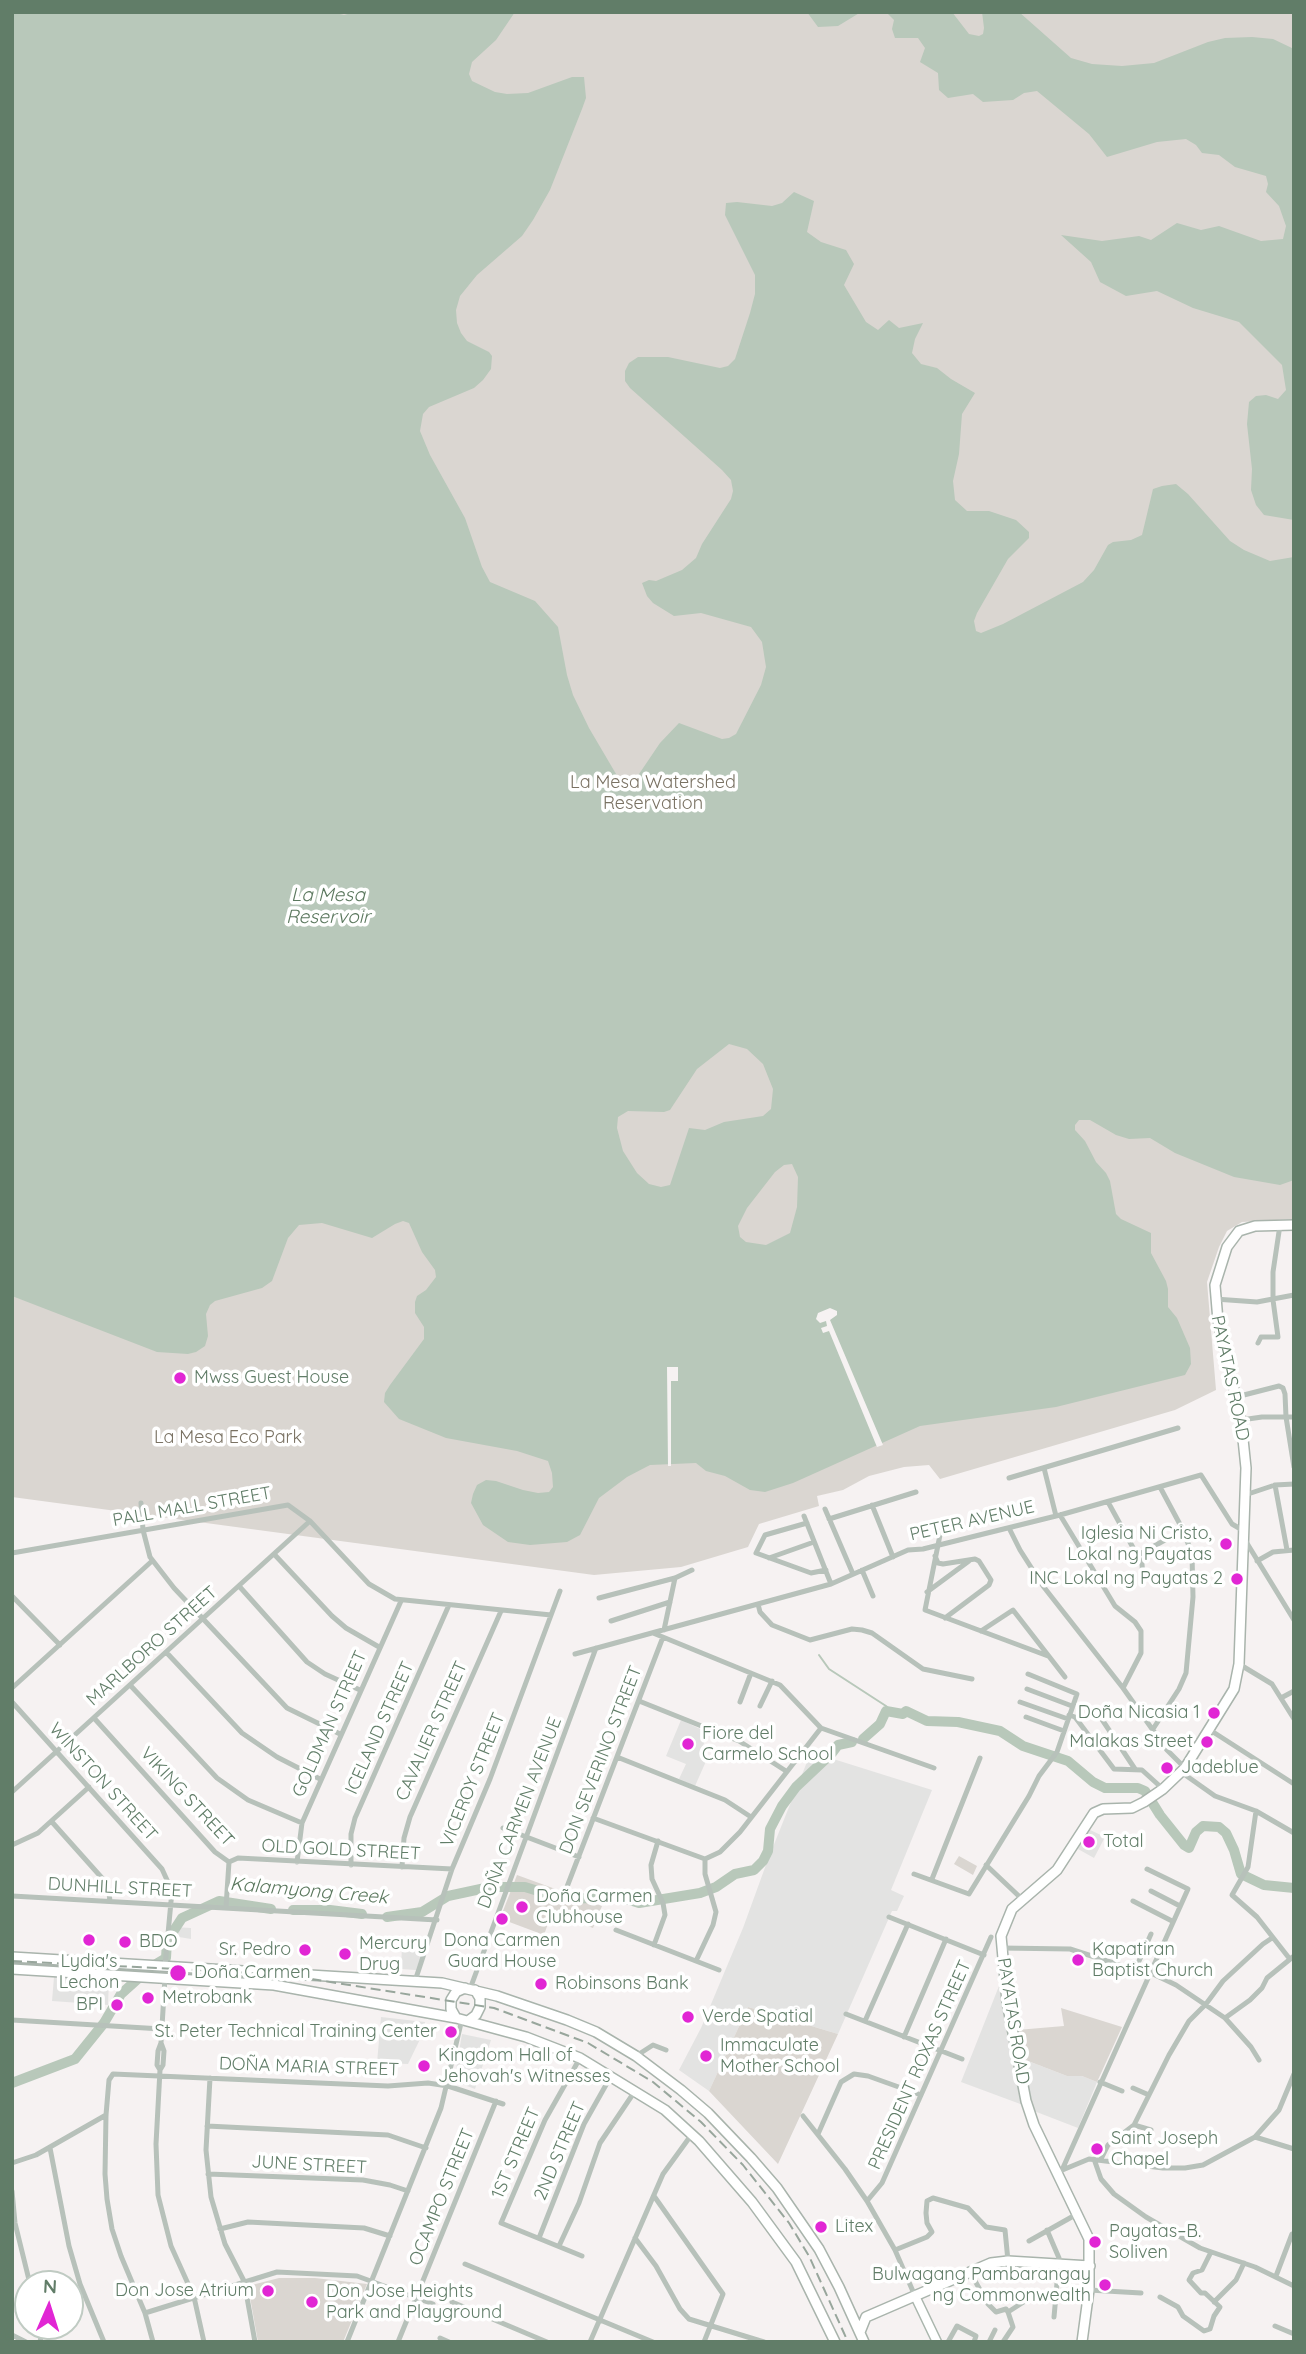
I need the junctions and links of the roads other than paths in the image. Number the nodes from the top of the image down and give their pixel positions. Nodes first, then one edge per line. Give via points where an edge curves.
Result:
1 (1280, 1225) junction
2 (1294, 1225) edge
3 (1294, 1295) edge
4 (1214, 1299) junction
5 (1273, 1300) junction
6 (1258, 1343) dead end
7 (1236, 1397) junction
8 (1286, 1417) junction
9 (1294, 1417) edge
10 (1241, 1420) junction
11 (1178, 1428) dead end
12 (1294, 1467) edge
13 (1044, 1468) junction
14 (1009, 1478) dead end
15 (1294, 1484) edge
16 (1275, 1485) junction
17 (1160, 1487) junction
18 (916, 1492) dead end
19 (1245, 1495) junction
20 (1108, 1502) junction
21 (141, 1503) dead end
22 (872, 1505) junction
23 (825, 1509) dead end
24 (804, 1516) dead end
25 (1058, 1516) junction
26 (830, 1519) junction
27 (943, 1520) dead end
28 (310, 1521) junction
29 (807, 1523) junction
30 (1009, 1528) junction
31 (143, 1530) junction
32 (1183, 1530) junction
33 (1244, 1534) junction
34 (814, 1542) junction
35 (937, 1546) junction
36 (1290, 1550) edge
37 (12, 1553) edge
38 (274, 1554) junction
39 (935, 1555) junction
40 (1138, 1555) junction
41 (769, 1558) junction
42 (893, 1558) junction
43 (971, 1559) junction
44 (1257, 1561) junction
45 (152, 1562) junction
46 (692, 1570) dead end
47 (826, 1570) junction
48 (862, 1570) junction
49 (853, 1574) junction
50 (674, 1578) junction
51 (1143, 1578) dead end
52 (831, 1584) junction
53 (239, 1586) junction
54 (560, 1591) dead end
55 (927, 1592) junction
56 (12, 1596) edge
57 (873, 1596) dead end
58 (600, 1598) dead end
59 (401, 1601) junction
60 (670, 1602) junction
61 (758, 1604) junction
62 (449, 1605) junction
63 (500, 1611) junction
64 (551, 1615) junction
65 (945, 1618) junction
66 (203, 1619) junction
67 (1294, 1620) edge
68 (611, 1621) dead end
69 (673, 1628) junction
70 (664, 1630) junction
71 (981, 1632) junction
72 (653, 1633) junction
73 (663, 1637) junction
74 (675, 1642) junction
75 (60, 1645) junction
76 (379, 1647) junction
77 (596, 1648) junction
78 (166, 1652) junction
79 (576, 1654) dead end
80 (1048, 1656) junction
81 (1239, 1664) junction
82 (751, 1674) junction
83 (1028, 1674) dead end
84 (1065, 1677) dead end
85 (972, 1679) dead end
86 (772, 1681) junction
87 (130, 1685) junction
88 (12, 1688) edge
89 (1123, 1688) junction
90 (1027, 1689) dead end
91 (360, 1690) junction
92 (1294, 1691) edge
93 (1281, 1698) junction
94 (639, 1701) junction
95 (12, 1702) edge
96 (740, 1702) dead end
97 (1020, 1702) dead end
98 (760, 1706) dead end
99 (1072, 1706) junction
100 (1095, 1709) dead end
101 (94, 1717) junction
102 (1026, 1717) dead end
103 (1069, 1717) junction
104 (1294, 1719) edge
105 (821, 1728) junction
106 (1153, 1729) junction
107 (1210, 1730) junction
108 (1064, 1731) junction
109 (340, 1734) junction
110 (57, 1751) junction
111 (617, 1757) junction
112 (980, 1758) dead end
113 (934, 1768) dead end
114 (1135, 1769) junction
115 (1183, 1770) junction
116 (786, 1771) junction
117 (320, 1779) junction
118 (1294, 1784) edge
119 (89, 1787) junction
120 (12, 1792) edge
121 (1160, 1792) junction
122 (1256, 1811) junction
123 (751, 1817) junction
124 (593, 1818) junction
125 (52, 1822) junction
126 (302, 1823) junction
127 (502, 1828) dead end
128 (1294, 1833) edge
129 (526, 1837) junction
130 (658, 1841) junction
131 (12, 1845) edge
132 (579, 1857) junction
133 (705, 1859) junction
134 (229, 1861) junction
135 (296, 1861) junction
136 (986, 1865) junction
137 (351, 1866) junction
138 (402, 1867) junction
139 (452, 1869) junction
140 (1147, 1869) dead end
141 (914, 1874) dead end
142 (932, 1879) junction
143 (1151, 1891) dead end
144 (565, 1892) dead end
145 (12, 1896) edge
146 (1022, 1899) junction
147 (110, 1901) junction
148 (1133, 1901) dead end
149 (170, 1902) junction
150 (1180, 1906) junction
151 (226, 1907) junction
152 (889, 1917) dead end
153 (437, 1920) junction
154 (1172, 1921) junction
155 (908, 1924) junction
156 (616, 1930) dead end
157 (1151, 1934) dead end
158 (991, 1937) dead end
159 (1272, 1938) junction
160 (946, 1939) junction
161 (654, 1945) junction
162 (1001, 1948) junction
163 (984, 1955) junction
164 (12, 1957) edge
165 (1291, 1957) edge
166 (696, 1961) junction
167 (165, 1966) junction
168 (12, 1969) edge
169 (719, 1970) dead end
170 (1135, 1970) junction
171 (1151, 1973) junction
172 (165, 1977) junction
173 (415, 1981) junction
174 (470, 1989) junction
175 (490, 1994) junction
176 (1206, 2004) junction
177 (846, 2014) dead end
178 (1225, 2018) junction
179 (12, 2020) edge
180 (462, 2020) junction
181 (865, 2021) junction
182 (494, 2028) junction
183 (162, 2029) junction
184 (904, 2037) junction
185 (666, 2050) dead end
186 (941, 2051) junction
187 (636, 2056) junction
188 (580, 2058) junction
189 (962, 2059) dead end
190 (1259, 2060) dead end
191 (160, 2073) junction
192 (1294, 2074) edge
193 (611, 2076) junction
194 (210, 2078) junction
195 (1100, 2082) junction
196 (448, 2086) junction
197 (1133, 2088) dead end
198 (635, 2091) junction
199 (1122, 2091) dead end
200 (921, 2095) junction
201 (1149, 2095) junction
202 (496, 2101) junction
203 (503, 2104) dead end
204 (106, 2115) junction
205 (803, 2116) dead end
206 (1134, 2125) junction
207 (207, 2126) junction
208 (1151, 2130) dead end
209 (692, 2134) junction
210 (818, 2134) junction
211 (1255, 2137) junction
212 (50, 2148) junction
213 (426, 2148) junction
214 (1294, 2149) edge
215 (1098, 2159) junction
216 (12, 2163) edge
217 (1060, 2171) junction
218 (208, 2174) junction
219 (12, 2191) edge
220 (408, 2191) junction
221 (654, 2196) junction
222 (867, 2201) junction
223 (1077, 2214) junction
224 (220, 2229) junction
225 (1047, 2230) junction
226 (1292, 2234) edge
227 (390, 2236) junction
228 (539, 2238) junction
229 (635, 2238) junction
230 (1029, 2241) dead end
231 (559, 2246) junction
232 (895, 2250) junction
233 (1211, 2252) junction
234 (582, 2256) dead end
235 (1008, 2261) junction
236 (1244, 2263) junction
237 (465, 2264) dead end
238 (1059, 2264) junction
239 (1090, 2266) junction
240 (27, 2270) edge
241 (970, 2272) junction
242 (1276, 2276) junction
243 (372, 2280) junction
244 (244, 2281) junction
245 (1294, 2286) edge
246 (1089, 2290) junction
247 (1141, 2293) dead end
248 (1056, 2295) junction
249 (416, 2296) junction
250 (915, 2296) junction
251 (194, 2297) junction
252 (1160, 2297) dead end
253 (1214, 2301) junction
254 (452, 2302) dead end
255 (433, 2304) dead end
256 (1008, 2312) junction
257 (145, 2313) junction
258 (1054, 2317) dead end
259 (599, 2320) junction
260 (712, 2325) junction
261 (1275, 2326) dead end
262 (995, 2330) dead end
263 (860, 2332) junction
264 (1294, 2334) edge
265 (12, 2335) edge
266 (440, 2338) dead end
267 (649, 2341) edge
268 (936, 2341) edge
269 (26, 2342) edge
270 (104, 2342) edge
271 (153, 2342) edge
272 (204, 2342) edge
273 (255, 2342) edge
274 (347, 2342) edge
275 (398, 2342) edge
276 (449, 2342) edge
277 (547, 2342) edge
278 (590, 2342) edge
279 (704, 2342) edge
280 (764, 2342) edge
281 (835, 2342) edge
282 (864, 2342) edge
283 (948, 2342) edge
284 (974, 2342) edge
285 (989, 2342) edge
286 (1003, 2342) edge
287 (1082, 2342) edge

1 - 2 main road, PAYATAS ROAD
1 - 4 main road, PAYATAS ROAD via 1247,1228 1234,1235
1 - 5 street
3 - 5 street
4 - 5 street
4 - 7 main road, PAYATAS ROAD
5 - 6 street via 1278,1337 1260,1338
7 - 8 street via 1279,1386 1285,1394
7 - 10 main road, PAYATAS ROAD
8 - 9 street
8 - 10 street
8 - 12 street
10 - 19 main road, PAYATAS ROAD
11 - 13 street
13 - 14 street
13 - 25 street
15 - 16 street
16 - 19 street
16 - 36 street
17 - 20 street, PETER AVENUE
17 - 32 street
17 - 33 street, PETER AVENUE via 1202,1475 1232,1524
18 - 22 street
19 - 33 main road, PAYATAS ROAD
20 - 25 street, PETER AVENUE
20 - 40 street
21 - 31 street
22 - 26 street
22 - 42 street
23 - 26 street
24 - 29 street
25 - 30 street, PETER AVENUE
25 - 89 street via 1115,1606 1141,1631 1141,1653
26 - 49 street
27 - 35 street
28 - 31 street, PALL MALL STREET via 288,1505
28 - 38 street, MARLBORO STREET
28 - 59 street, PALL MALL STREET via 369,1584
29 - 34 street
29 - 41 street via 765,1535 756,1553
30 - 35 street, PETER AVENUE
30 - 89 street via 1043,1586
31 - 37 street, PALL MALL STREET
31 - 45 street
32 - 40 street
32 - 106 street via 1193,1566 1188,1662 1179,1689
33 - 44 street
33 - 81 main road, PAYATAS ROAD
34 - 41 street
34 - 47 street
35 - 39 street
35 - 42 street, PETER AVENUE via 908,1550
36 - 44 street
38 - 53 street, MARLBORO STREET
38 - 76 street via 345,1628
39 - 43 street via 940,1564
39 - 55 street
40 - 51 street
41 - 47 street via 811,1573
42 - 48 street, PETER AVENUE
43 - 55 street
43 - 65 street via 979,1561 990,1584
44 - 67 street
45 - 66 street
45 - 75 street
46 - 50 street
47 - 52 street
48 - 49 street, PETER AVENUE
48 - 57 street
49 - 52 street, PETER AVENUE
50 - 58 street
50 - 60 street
52 - 61 street, PETER AVENUE
53 - 66 street, MARLBORO STREET
53 - 91 street via 307,1662
54 - 64 street, VICEROY STREET
55 - 65 street via 925,1610
56 - 75 street
59 - 62 street, PALL MALL STREET
59 - 76 street, GOLDMAN STREET
60 - 68 street
60 - 70 street
61 - 69 street, PETER AVENUE
61 - 85 street via 772,1625 810,1640 862,1630 923,1669
62 - 63 street, PALL MALL STREET
62 - 137 street, ICELAND STREET via 355,1818
63 - 64 street, PALL MALL STREET
63 - 138 street, CAVALIER STREET via 410,1817
64 - 139 street, VICEROY STREET
65 - 71 street
66 - 78 street, MARLBORO STREET
66 - 109 street via 287,1708
69 - 70 street, PETER AVENUE
69 - 74 street via 669,1636
70 - 72 street, PETER AVENUE
71 - 80 street
71 - 80 street via 1013,1610
72 - 73 street
72 - 77 street, PETER AVENUE
73 - 74 street
73 - 94 street, DON SEVERINO STREET
74 - 82 street
75 - 88 street
76 - 91 street, GOLDMAN STREET
77 - 79 street, PETER AVENUE
77 - 129 street, DOÑA CARMEN AVENUE
78 - 87 street, MARLBORO STREET
78 - 117 street via 242,1733
80 - 84 street
81 - 93 street via 1272,1684
81 - 107 main road, PAYATAS ROAD via 1234,1689
82 - 86 street
82 - 96 street
83 - 99 street via 1075,1693
86 - 98 street
86 - 105 street
87 - 101 street, MARLBORO STREET
87 - 126 street via 217,1778 248,1800
89 - 106 street
90 - 99 street
91 - 109 street, GOLDMAN STREET
92 - 93 street
93 - 104 street
94 - 111 street, DON SEVERINO STREET
94 - 116 street via 739,1741
95 - 110 street, WINSTON STREET
97 - 103 street
99 - 103 street
100 - 114 street
101 - 110 street, MARLBORO STREET
101 - 134 street, VIKING STREET via 215,1852
102 - 108 street
103 - 108 street
103 - 114 street via 1075,1717 1114,1769
105 - 113 street
105 - 116 street
106 - 115 street
107 - 115 main road, PAYATAS ROAD
107 - 118 street
108 - 136 street via 1055,1755
109 - 117 street, GOLDMAN STREET
110 - 119 street, WINSTON STREET
110 - 120 street, MARLBORO STREET
111 - 123 street via 725,1800
111 - 124 street, DON SEVERINO STREET
112 - 142 street
114 - 121 street via 1142,1770
115 - 121 main road, PAYATAS ROAD
115 - 122 street via 1214,1796
116 - 123 street
117 - 126 street, GOLDMAN STREET
119 - 125 street
119 - 149 street, WINSTON STREET via 162,1869
121 - 146 main road, PAYATAS ROAD via 1132,1808 1094,1812 1057,1870
122 - 128 street
122 - 159 street via 1248,1867 1232,1895
123 - 133 street via 720,1852
124 - 130 street
124 - 132 street, DON SEVERINO STREET
125 - 131 street
125 - 147 street via 102,1878
126 - 135 street, GOLDMAN STREET
127 - 129 street
129 - 132 street
129 - 174 street, DOÑA CARMEN AVENUE
130 - 133 street
130 - 161 street via 652,1879 665,1915
132 - 144 street, DON SEVERINO STREET
133 - 166 street via 715,1917
134 - 135 street, OLD GOLD STREET
134 - 151 street, VIKING STREET
135 - 137 street, OLD GOLD STREET
136 - 142 street via 969,1894
136 - 146 street
137 - 138 street, OLD GOLD STREET
138 - 139 street, OLD GOLD STREET
139 - 153 street, VICEROY STREET
140 - 150 street via 1188,1889
141 - 142 street
143 - 150 street
145 - 147 street, DUNHILL STREET
146 - 162 main road, PAYATAS ROAD via 1004,1924
147 - 149 street, DUNHILL STREET
148 - 154 street
149 - 151 street, DUNHILL STREET
149 - 167 street, WINSTON STREET
150 - 154 street
151 - 153 street, DUNHILL STREET
152 - 155 street
153 - 173 street, VICEROY STREET
154 - 171 street
155 - 160 street
155 - 181 street
156 - 161 street
157 - 170 street
158 - 163 street, PRESIDENT ROXAS STREET
159 - 165 street
159 - 176 street via 1223,1981
160 - 163 street
160 - 184 street
161 - 166 street
162 - 170 street via 1070,1949
162 - 217 main road, PAYATAS ROAD via 1023,2086 1034,2125
163 - 186 street, PRESIDENT ROXAS STREET
164 - 167 main road
165 - 178 street via 1250,2000
166 - 169 street
167 - 173 main road
168 - 172 main road
170 - 171 street
171 - 176 street
171 - 195 street
172 - 180 main road via 274,1985
172 - 183 street
173 - 174 main road
174 - 175 main road
174 - 180 main road via 480,1997 480,2007 476,2015
174 - 180 main road via 456,1992 451,2000 451,2009
175 - 182 main road via 484,2011
175 - 187 main road via 596,2032
176 - 178 street
176 - 201 street via 1179,2036
177 - 181 street
178 - 190 street
179 - 183 street
180 - 182 main road
180 - 196 street
181 - 184 street
182 - 188 main road
183 - 191 street
184 - 186 street
185 - 187 street via 653,2046
186 - 189 street
186 - 200 street, PRESIDENT ROXAS STREET
187 - 263 main road via 708,2113 777,2188 819,2249
188 - 193 main road
188 - 228 street, 1ST STREET via 545,2120 501,2223
191 - 194 street, DOÑA MARIA STREET
191 - 204 street, DOÑA MARIA STREET via 111,2075
191 - 251 street via 156,2144 161,2212 178,2266
192 - 211 street via 1279,2110
193 - 198 main road
193 - 228 street, 2ND STREET via 584,2124
194 - 196 street, DOÑA MARIA STREET
194 - 207 street
195 - 199 street
195 - 217 street
196 - 202 street, DOÑA MARIA STREET
196 - 213 street
197 - 201 street
198 - 209 main road
198 - 231 street via 600,2143
200 - 210 street via 854,2074 841,2082
200 - 222 street, PRESIDENT ROXAS STREET via 882,2183
201 - 206 street
202 - 203 street, DOÑA MARIA STREET
202 - 249 street, OCAMPO STREET
204 - 212 street
204 - 257 street via 105,2174 112,2229
205 - 210 street
206 - 208 street
206 - 215 street
207 - 213 street via 388,2135
207 - 218 street
209 - 221 street via 667,2166
209 - 281 main road via 775,2231 796,2262
210 - 222 street
211 - 214 street
211 - 215 street via 1203,2165 1185,2168
212 - 216 street
212 - 270 street via 76,2271
213 - 220 street
215 - 217 street
215 - 233 street via 1101,2179 1114,2194
217 - 223 main road, PAYATAS ROAD
218 - 220 street, JUNE STREET via 363,2180
218 - 224 street
219 - 240 street
220 - 227 street
221 - 229 street
221 - 260 street via 722,2292
222 - 232 street
223 - 225 street
223 - 239 main road, PAYATAS ROAD via 1089,2239
224 - 227 street via 248,2222 364,2228
224 - 244 street
225 - 230 street
225 - 238 street
226 - 242 street
227 - 243 street
228 - 231 street
229 - 259 street
229 - 260 street via 680,2309 689,2319
231 - 234 street
232 - 235 street via 932,2232 926,2213 927,2201 933,2198 968,2208 986,2227 1005,2230
232 - 250 street
233 - 236 street
233 - 253 street via 1202,2270 1193,2273 1189,2281
235 - 238 main road
235 - 241 main road
236 - 242 street
236 - 253 street via 1236,2280
237 - 259 street
238 - 239 main road
238 - 248 street
239 - 246 main road, PAYATAS ROAD
241 - 250 main road
241 - 256 street via 988,2304 996,2312
242 - 245 street
243 - 244 street via 277,2272
243 - 249 street
243 - 274 street
244 - 251 street
244 - 273 street
246 - 247 street
246 - 287 main road, PAYATAS ROAD
248 - 256 street via 1033,2296
248 - 258 street
249 - 255 street
249 - 275 street, OCAMPO STREET
250 - 263 main road via 866,2317
250 - 268 street
251 - 257 street
251 - 272 street
252 - 253 street via 1203,2331 1212,2326 1220,2310
254 - 277 street
256 - 286 street via 1013,2328
257 - 271 street
259 - 267 street
259 - 278 street
260 - 279 street
260 - 280 street
261 - 264 street
262 - 285 street
263 - 282 main road
265 - 269 street
266 - 276 street
283 - 284 street via 957,2326 976,2336

